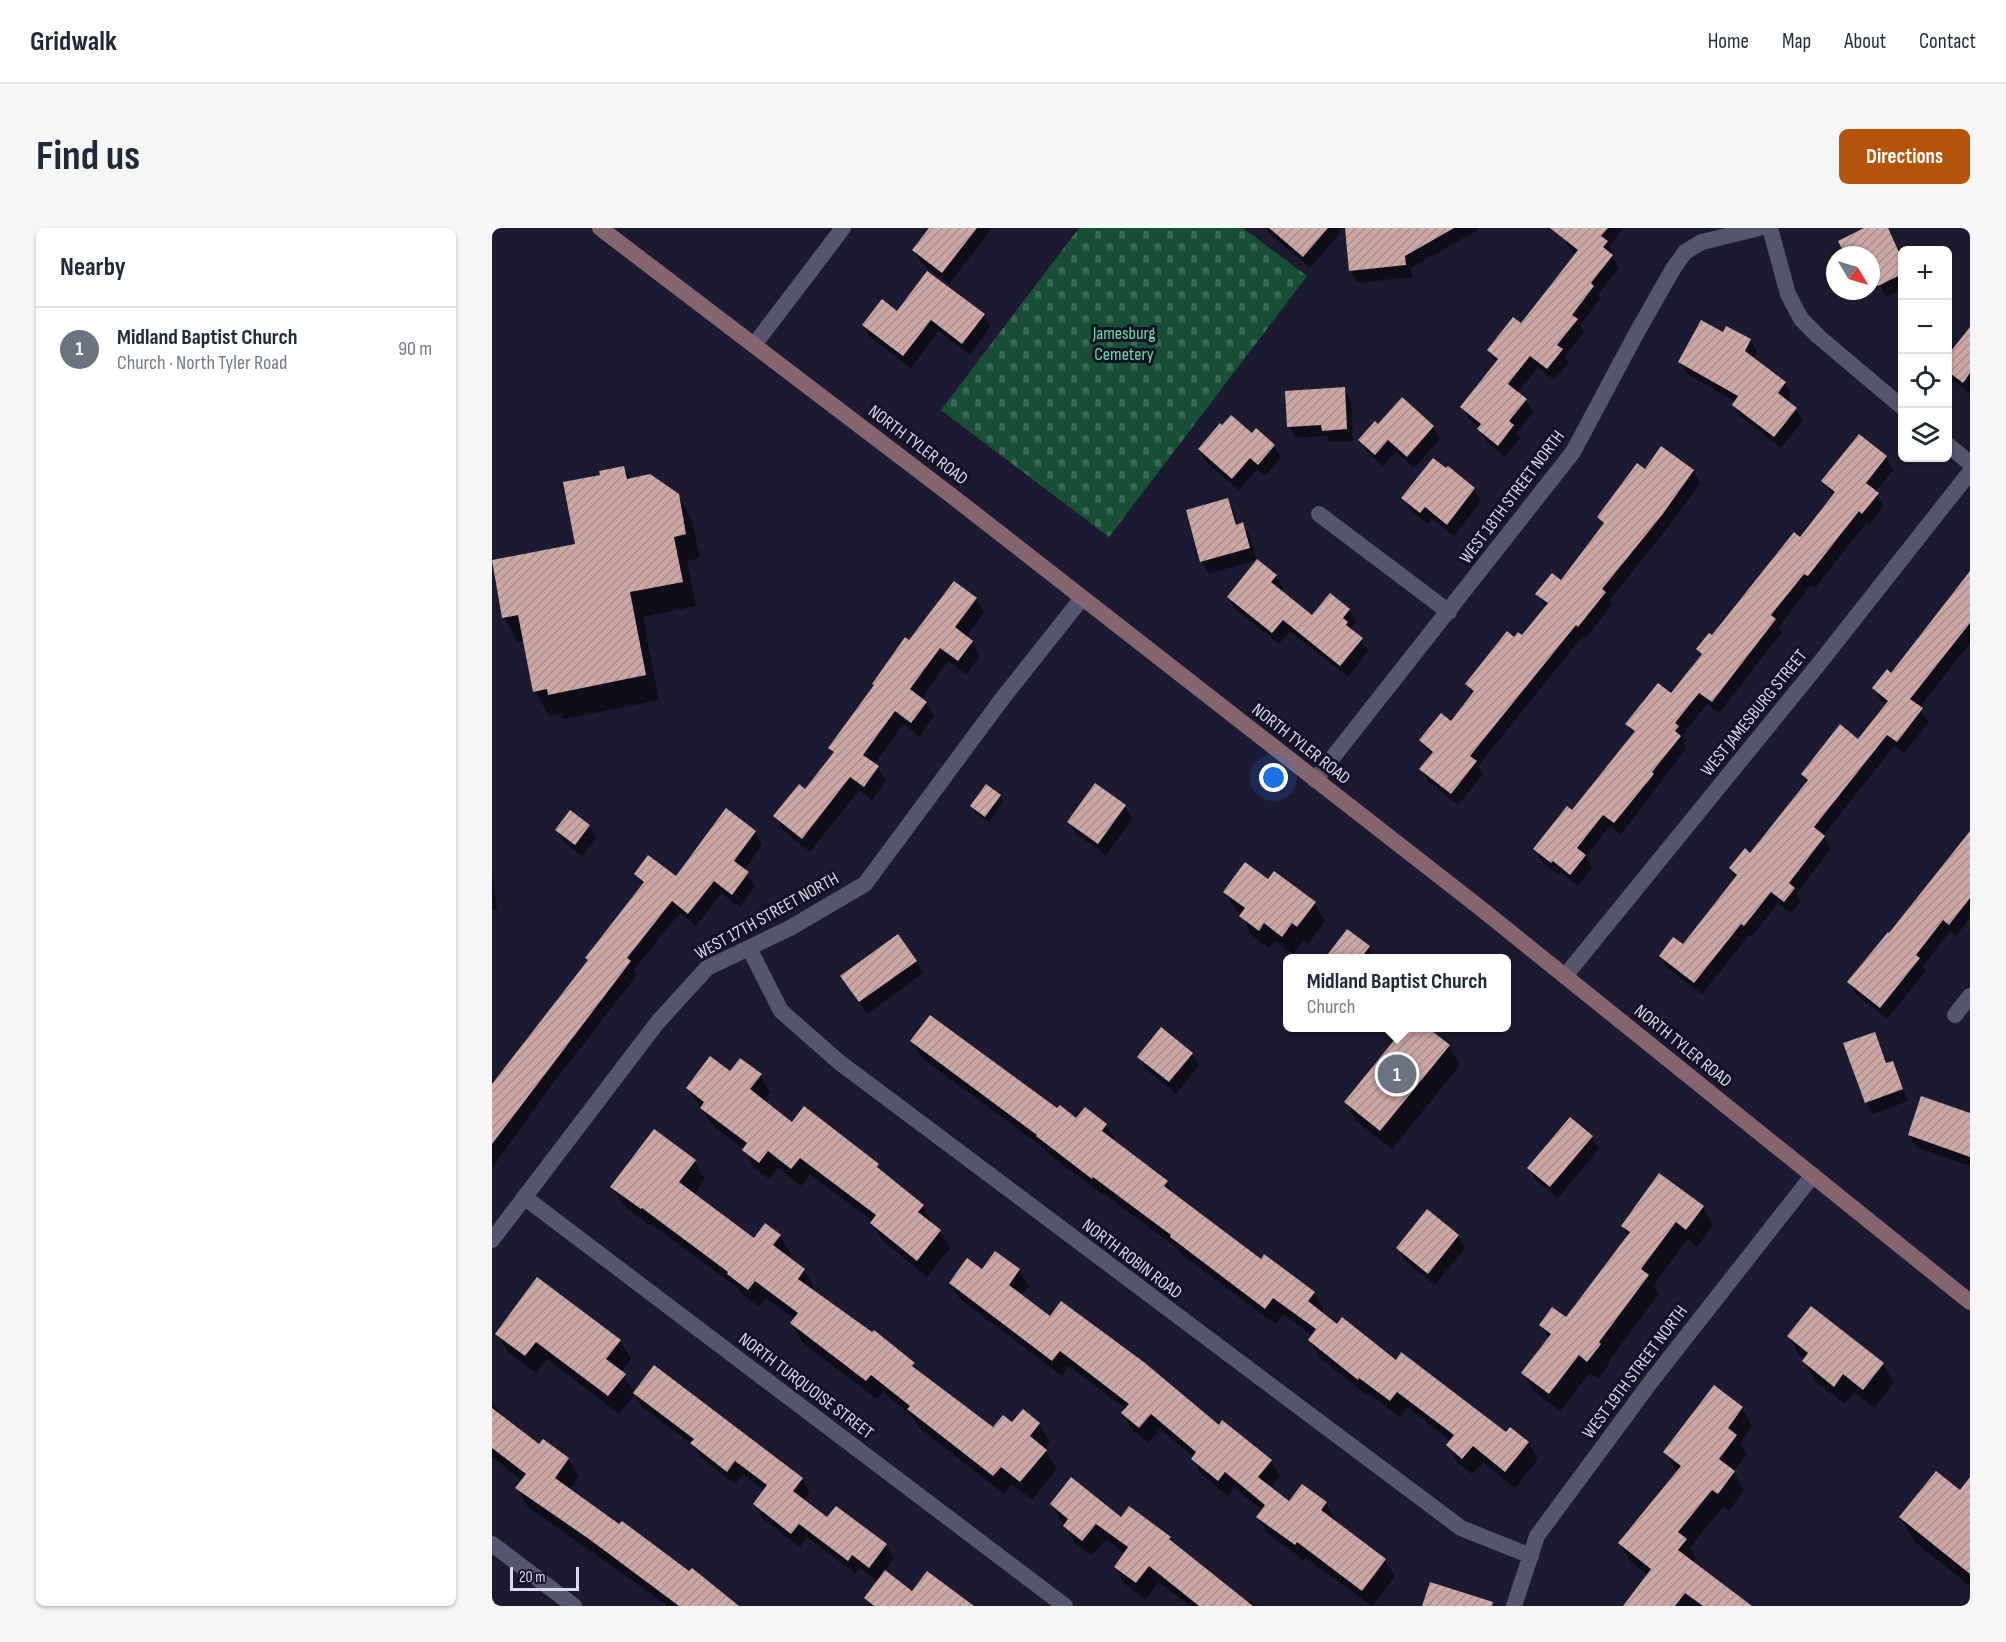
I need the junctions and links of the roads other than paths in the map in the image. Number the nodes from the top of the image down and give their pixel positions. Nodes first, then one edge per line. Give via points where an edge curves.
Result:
1 (600, 228) edge
2 (843, 228) edge
3 (1759, 228) edge
4 (1770, 228) edge
5 (754, 345) junction
6 (1898, 404) edge
7 (1952, 449) edge
8 (1970, 464) edge
9 (1970, 472) edge
10 (1319, 514) dead end
11 (1082, 598) junction
12 (1449, 612) junction
13 (1315, 780) junction
14 (749, 948) junction
15 (1565, 976) junction
16 (1970, 996) edge
17 (1955, 1015) dead end
18 (1813, 1175) junction
19 (524, 1197) junction
20 (492, 1240) edge
21 (1970, 1302) edge
22 (492, 1544) edge
23 (1531, 1556) junction
24 (573, 1606) edge
25 (1065, 1606) edge
26 (1514, 1606) edge

1 - 5 main road, NORTH TYLER ROAD
2 - 5 street
3 - 12 street, WEST 18TH STREET NORTH via 1702,242 1685,252 1573,452
4 - 6 street via 1788,294 1801,319
5 - 11 main road, NORTH TYLER ROAD
7 - 8 street
9 - 15 street, WEST JAMESBURG STREET
10 - 12 street
11 - 13 main road, NORTH TYLER ROAD
11 - 14 street, WEST 17TH STREET NORTH via 865,884
12 - 13 street, WEST 18TH STREET NORTH
13 - 15 main road, NORTH TYLER ROAD
14 - 19 street, WEST 17TH STREET NORTH via 707,968 657,1023
14 - 23 street, NORTH ROBIN ROAD via 781,1011 839,1062 1461,1528
15 - 18 main road, NORTH TYLER ROAD
16 - 17 street
18 - 21 main road, NORTH TYLER ROAD
18 - 23 street, WEST 19TH STREET NORTH via 1646,1388 1537,1536
19 - 20 street, WEST 17TH STREET NORTH
19 - 25 street, NORTH TURQUOISE STREET
22 - 24 street
23 - 26 street, WEST 19TH STREET NORTH

